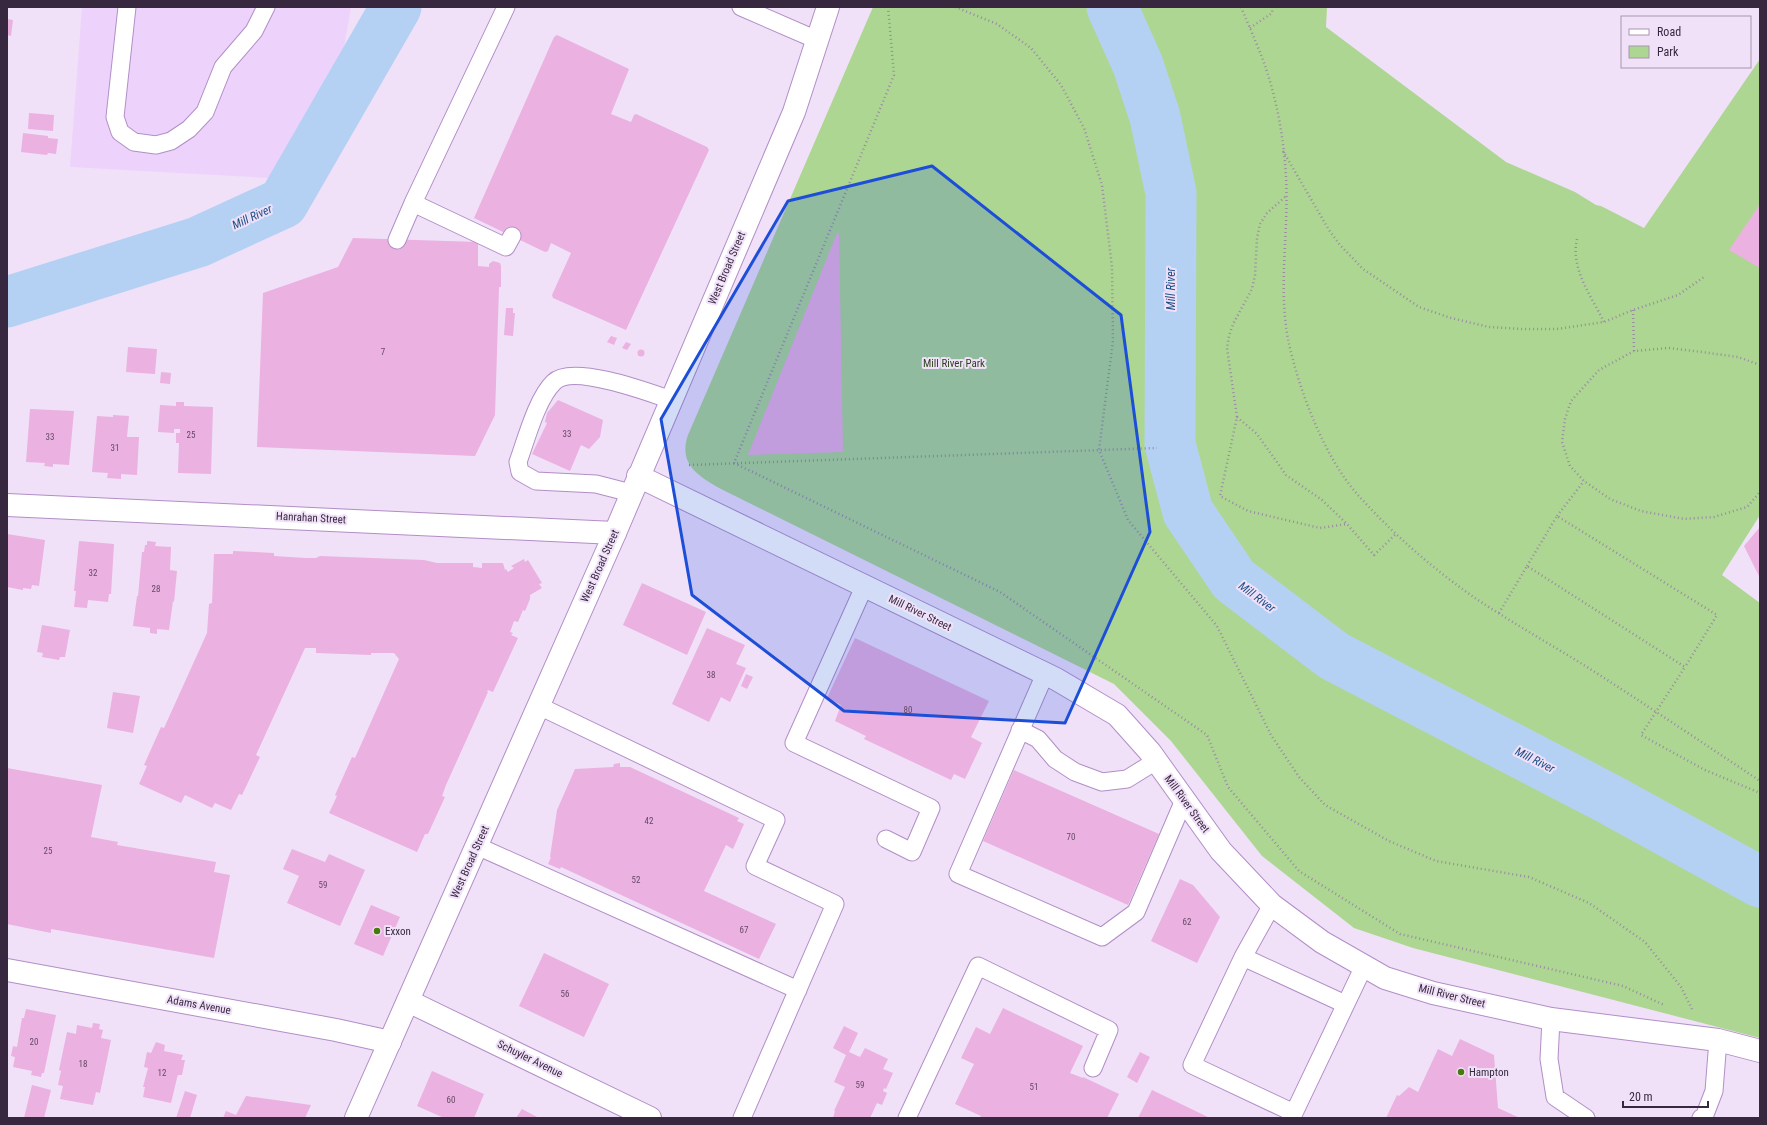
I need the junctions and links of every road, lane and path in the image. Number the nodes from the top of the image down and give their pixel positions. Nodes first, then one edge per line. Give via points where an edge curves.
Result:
1 (128, 7) edge
2 (266, 7) edge
3 (506, 7) edge
4 (742, 7) edge
5 (828, 7) edge
6 (888, 7) edge
7 (955, 7) edge
8 (1242, 7) edge
9 (1273, 7) edge
10 (1250, 28) junction
11 (817, 40) junction
12 (1282, 149) junction
13 (1286, 197) junction
14 (413, 203) junction
15 (512, 236) dead end
16 (1577, 239) dead end
17 (397, 240) dead end
18 (1704, 277) dead end
19 (1633, 310) junction
20 (1604, 322) junction
21 (1634, 351) junction
22 (1760, 365) edge
23 (671, 400) junction
24 (1237, 417) junction
25 (1157, 448) dead end
26 (1099, 450) junction
27 (734, 463) junction
28 (689, 465) dead end
29 (1584, 481) junction
30 (634, 485) junction
31 (1760, 492) edge
32 (7, 505) edge
33 (1557, 516) junction
34 (1347, 524) junction
35 (615, 533) junction
36 (1397, 533) junction
37 (1527, 566) junction
38 (864, 587) junction
39 (1499, 613) junction
40 (1685, 667) junction
41 (1045, 674) junction
42 (539, 706) junction
43 (1656, 712) junction
44 (1020, 730) junction
45 (1156, 761) junction
46 (1760, 781) edge
47 (1760, 793) edge
48 (1184, 800) junction
49 (886, 839) dead end
50 (477, 846) junction
51 (1272, 905) junction
52 (1243, 957) junction
53 (1364, 966) junction
54 (7, 970) edge
55 (798, 990) junction
56 (408, 1001) junction
57 (1345, 1004) junction
58 (1671, 1009) dead end
59 (1695, 1015) dead end
60 (1552, 1019) junction
61 (1718, 1040) junction
62 (390, 1042) junction
63 (1760, 1050) edge
64 (1093, 1068) dead end
65 (356, 1118) edge
66 (650, 1118) edge
67 (742, 1118) edge
68 (907, 1118) edge
69 (1586, 1118) edge
70 (1701, 1118) edge

1 - 2 lane via 115,117 120,132 134,142 156,145 171,141 189,129 205,112 223,67 254,31
3 - 14 lane
4 - 11 lane
5 - 11 main road, West Broad Street
6 - 27 path via 894,75
7 - 26 path via 997,24 1031,48 1061,86 1084,128 1102,185 1112,267 1113,341
8 - 10 path
9 - 10 path via 1272,13
10 - 12 path via 1267,73 1278,117
11 - 23 main road, West Broad Street via 794,112
12 - 13 path
12 - 20 path via 1340,246 1363,269 1419,307 1489,327 1557,329
13 - 24 path via 1267,213 1260,224 1252,289 1229,336 1227,348
13 - 36 path via 1283,287 1288,338 1299,381 1319,432 1336,463 1356,493
14 - 15 lane via 506,247
14 - 17 lane
16 - 20 path via 1576,257 1581,278
18 - 19 path via 1678,295
19 - 20 path
19 - 21 path
21 - 22 path via 1669,348 1738,357
21 - 29 path via 1599,370 1571,401 1565,419 1562,442 1570,466
23 - 30 main road, West Broad Street
23 - 30 lane via 615,382 571,375 554,381 539,403 518,462 520,472 536,481
24 - 34 path via 1257,434 1286,476 1322,500
24 - 34 path via 1220,496 1248,511 1320,528
25 - 26 path
26 - 27 path
26 - 59 path via 1128,520 1216,626 1271,735 1299,777 1325,805 1389,841 1436,861 1529,877 1589,903 1645,942 1681,987
27 - 28 path
27 - 58 path via 1000,592 1207,735 1228,787 1299,871 1400,934 1623,986
29 - 31 path via 1610,500 1641,511 1684,519 1714,517 1747,507
29 - 33 path
30 - 35 main road, West Broad Street
30 - 38 main road, Mill River Street
32 - 35 main road, Hanrahan Street
33 - 37 path
33 - 40 path via 1717,615
34 - 36 path via 1374,555
35 - 42 main road, West Broad Street
36 - 39 path via 1423,558
37 - 39 path
37 - 40 path
38 - 41 main road, Mill River Street
38 - 49 lane via 794,742 931,808 912,852
39 - 43 path
40 - 43 path
41 - 44 lane
41 - 45 main road, Mill River Street via 1117,715
42 - 50 main road, West Broad Street
42 - 55 lane via 776,820 755,866 835,904
43 - 46 path
43 - 47 path via 1641,735 1704,770
44 - 45 lane via 1038,738 1056,759 1075,772 1102,782 1127,779
44 - 48 lane via 958,874 1102,937 1136,912
45 - 48 main road, Mill River Street
48 - 51 main road, Mill River Street via 1221,851
50 - 55 lane
50 - 56 main road, West Broad Street
51 - 52 lane
51 - 53 main road, Mill River Street via 1322,942
52 - 57 lane
52 - 57 lane via 1192,1065 1294,1114
53 - 57 lane
53 - 60 main road, Mill River Street via 1385,978 1433,993
54 - 62 main road, Adams Avenue
55 - 67 lane
56 - 62 main road, West Broad Street
56 - 66 main road, Schuyler Avenue
60 - 61 main road, Mill River Street
60 - 69 lane via 1549,1059 1555,1097
61 - 63 main road, Mill River Street
61 - 70 lane via 1714,1092 1704,1117
62 - 65 main road, West Broad Street
64 - 68 lane via 1109,1030 978,966

